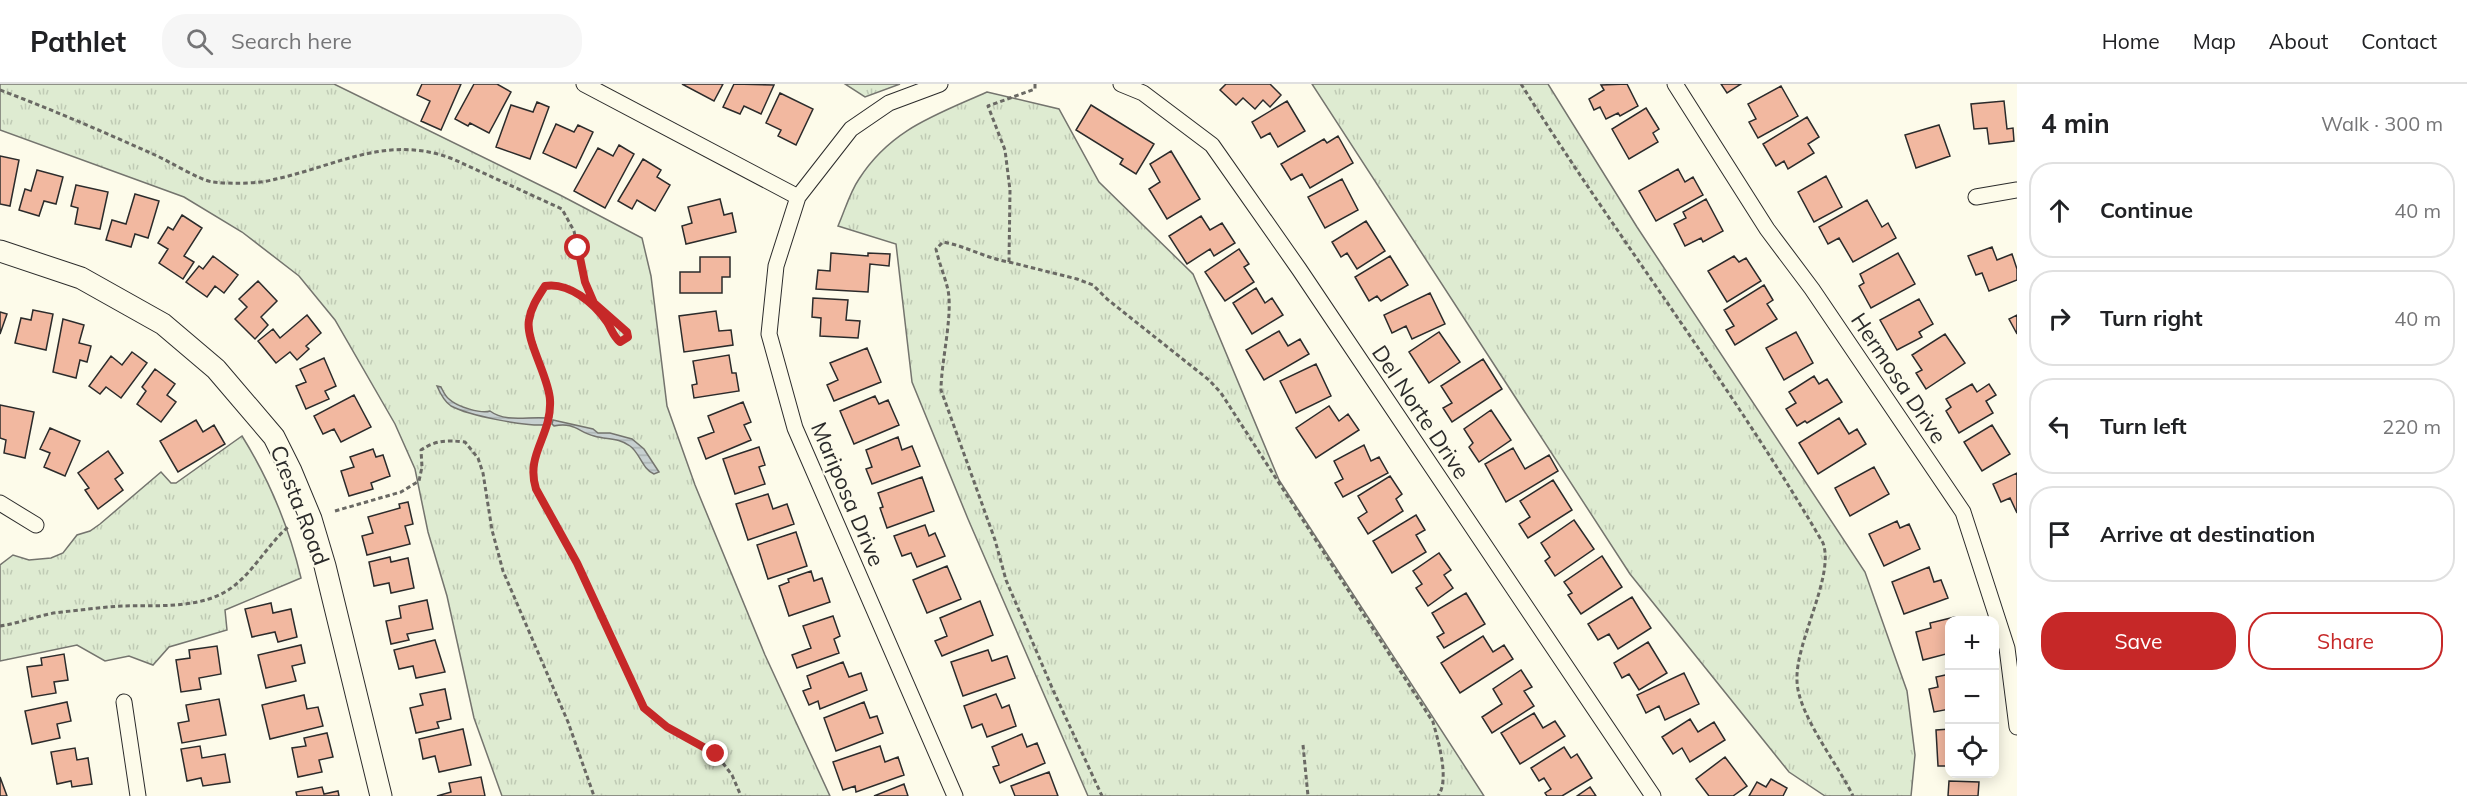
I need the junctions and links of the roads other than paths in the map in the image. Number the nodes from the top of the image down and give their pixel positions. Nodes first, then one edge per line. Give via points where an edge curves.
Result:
1 (584, 84) edge
2 (940, 84) edge
3 (1121, 84) edge
4 (1675, 84) edge
5 (2017, 190) edge
6 (798, 197) junction
7 (1976, 197) dead end
8 (0, 251) edge
9 (0, 503) edge
10 (36, 525) dead end
11 (124, 702) dead end
12 (2017, 727) edge
13 (138, 796) edge
14 (381, 796) edge
15 (955, 796) edge
16 (1653, 796) edge

1 - 6 street
2 - 6 street via 889,103 851,129
3 - 16 street, Del Norte Drive via 1143,93 1212,145
4 - 12 street, Hermosa Drive via 1767,229 1963,512 2007,648
5 - 7 street
6 - 15 street, Mariposa Drive via 776,266 769,334 795,428
8 - 14 street, Cresta Road via 81,278 163,324 216,369 274,437 311,519
9 - 10 street
11 - 13 street

